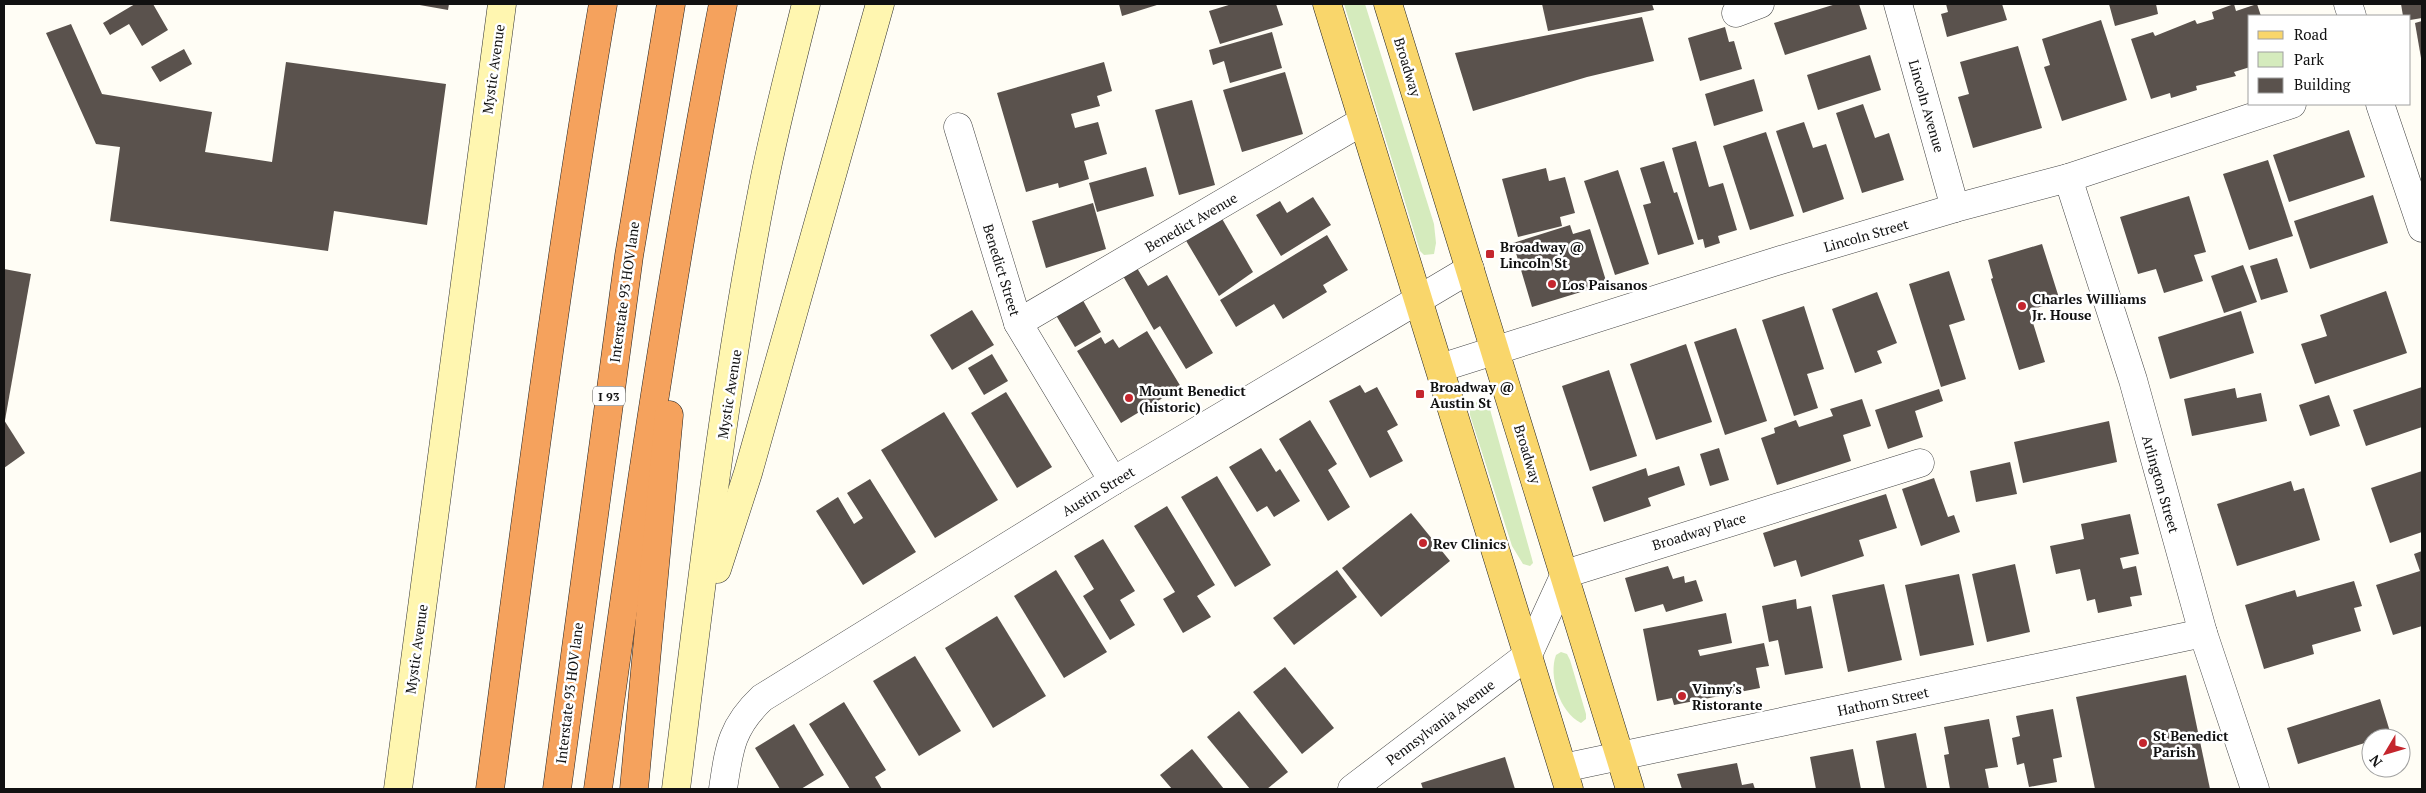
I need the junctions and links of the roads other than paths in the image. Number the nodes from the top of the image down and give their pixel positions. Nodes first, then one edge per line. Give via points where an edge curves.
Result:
1 (502, 4) edge
2 (603, 4) edge
3 (671, 4) edge
4 (723, 4) edge
5 (806, 4) edge
6 (880, 4) edge
7 (1327, 4) edge
8 (1388, 4) edge
9 (1898, 4) edge
10 (2289, 105) edge
11 (2380, 105) edge
12 (1363, 120) junction
13 (958, 127) dead end
14 (692, 167) junction
15 (2068, 178) junction
16 (1955, 208) junction
17 (2420, 214) edge
18 (1470, 268) junction
19 (1418, 298) junction
20 (1018, 323) junction
21 (1496, 350) junction
22 (1440, 368) junction
23 (1920, 462) dead end
24 (1113, 481) junction
25 (1564, 574) junction
26 (2203, 633) junction
27 (695, 638) junction
28 (1528, 655) junction
29 (1620, 756) junction
30 (1566, 778) edge
31 (398, 789) edge
32 (490, 789) edge
33 (557, 789) edge
34 (598, 789) edge
35 (634, 789) edge
36 (676, 789) edge
37 (723, 789) edge
38 (1352, 789) edge
39 (1630, 789) edge
40 (2255, 789) edge

1 - 31 main road, Mystic Avenue
2 - 32 highway via 559,275
3 - 33 highway, Interstate 93 HOV lane / I 93 via 627,266
4 - 14 highway
5 - 27 main road, Mystic Avenue via 777,121 750,260
6 - 27 main road via 748,472
7 - 12 main road
8 - 18 main road, Broadway
9 - 16 street, Lincoln Avenue
10 - 15 street, Lincoln Street
11 - 17 street
12 - 19 main road
12 - 20 street, Benedict Avenue
13 - 20 street, Benedict Street
14 - 34 highway via 636,520
14 - 35 highway
15 - 16 street, Lincoln Street
15 - 26 street, Arlington Street via 2132,380
16 - 21 street, Lincoln Street
18 - 19 street, Austin Street
18 - 21 main road, Broadway
19 - 22 main road
19 - 24 street, Austin Street
20 - 24 street, Benedict Street
21 - 22 street, Lincoln Street
21 - 25 main road, Broadway
22 - 28 main road
23 - 25 street, Broadway Place
24 - 37 street, Austin Street via 762,698 737,726 729,745
25 - 28 street
25 - 29 main road, Broadway
26 - 29 street, Hathorn Street
26 - 40 street, Arlington Street
27 - 36 main road, Mystic Avenue
28 - 30 main road
28 - 38 street, Pennsylvania Avenue
29 - 30 street, Hathorn Street
29 - 39 main road, Broadway

